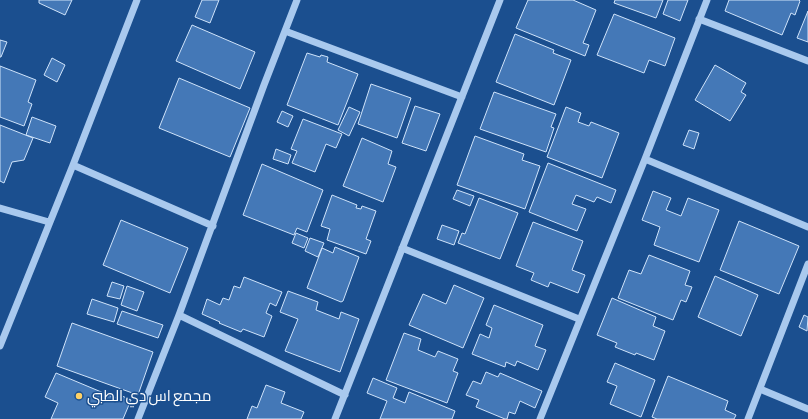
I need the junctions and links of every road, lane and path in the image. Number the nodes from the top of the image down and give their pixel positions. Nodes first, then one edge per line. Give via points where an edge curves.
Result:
1 (137, 0) edge
2 (297, 0) edge
3 (500, 0) edge
4 (706, 0) edge
5 (699, 19) junction
6 (285, 31) junction
7 (808, 61) edge
8 (462, 97) junction
9 (645, 158) junction
10 (73, 165) junction
11 (0, 208) edge
12 (50, 222) junction
13 (213, 226) junction
14 (808, 227) edge
15 (402, 248) junction
16 (808, 264) edge
17 (179, 315) junction
18 (579, 319) junction
19 (0, 346) edge
20 (760, 389) junction
21 (345, 395) junction
22 (808, 409) edge
23 (138, 419) edge
24 (335, 419) edge
25 (540, 419) edge
26 (748, 419) edge

1 - 10 street
2 - 6 street
3 - 8 street
4 - 5 street
5 - 7 street
5 - 9 street
6 - 8 street
6 - 13 street
8 - 15 street
9 - 14 street
9 - 18 street
10 - 12 street
10 - 13 street
11 - 12 street
12 - 19 street
13 - 17 street
15 - 18 street
15 - 21 street
16 - 20 street
17 - 21 street
17 - 23 street
18 - 25 street
20 - 22 street
20 - 26 street
21 - 24 street

